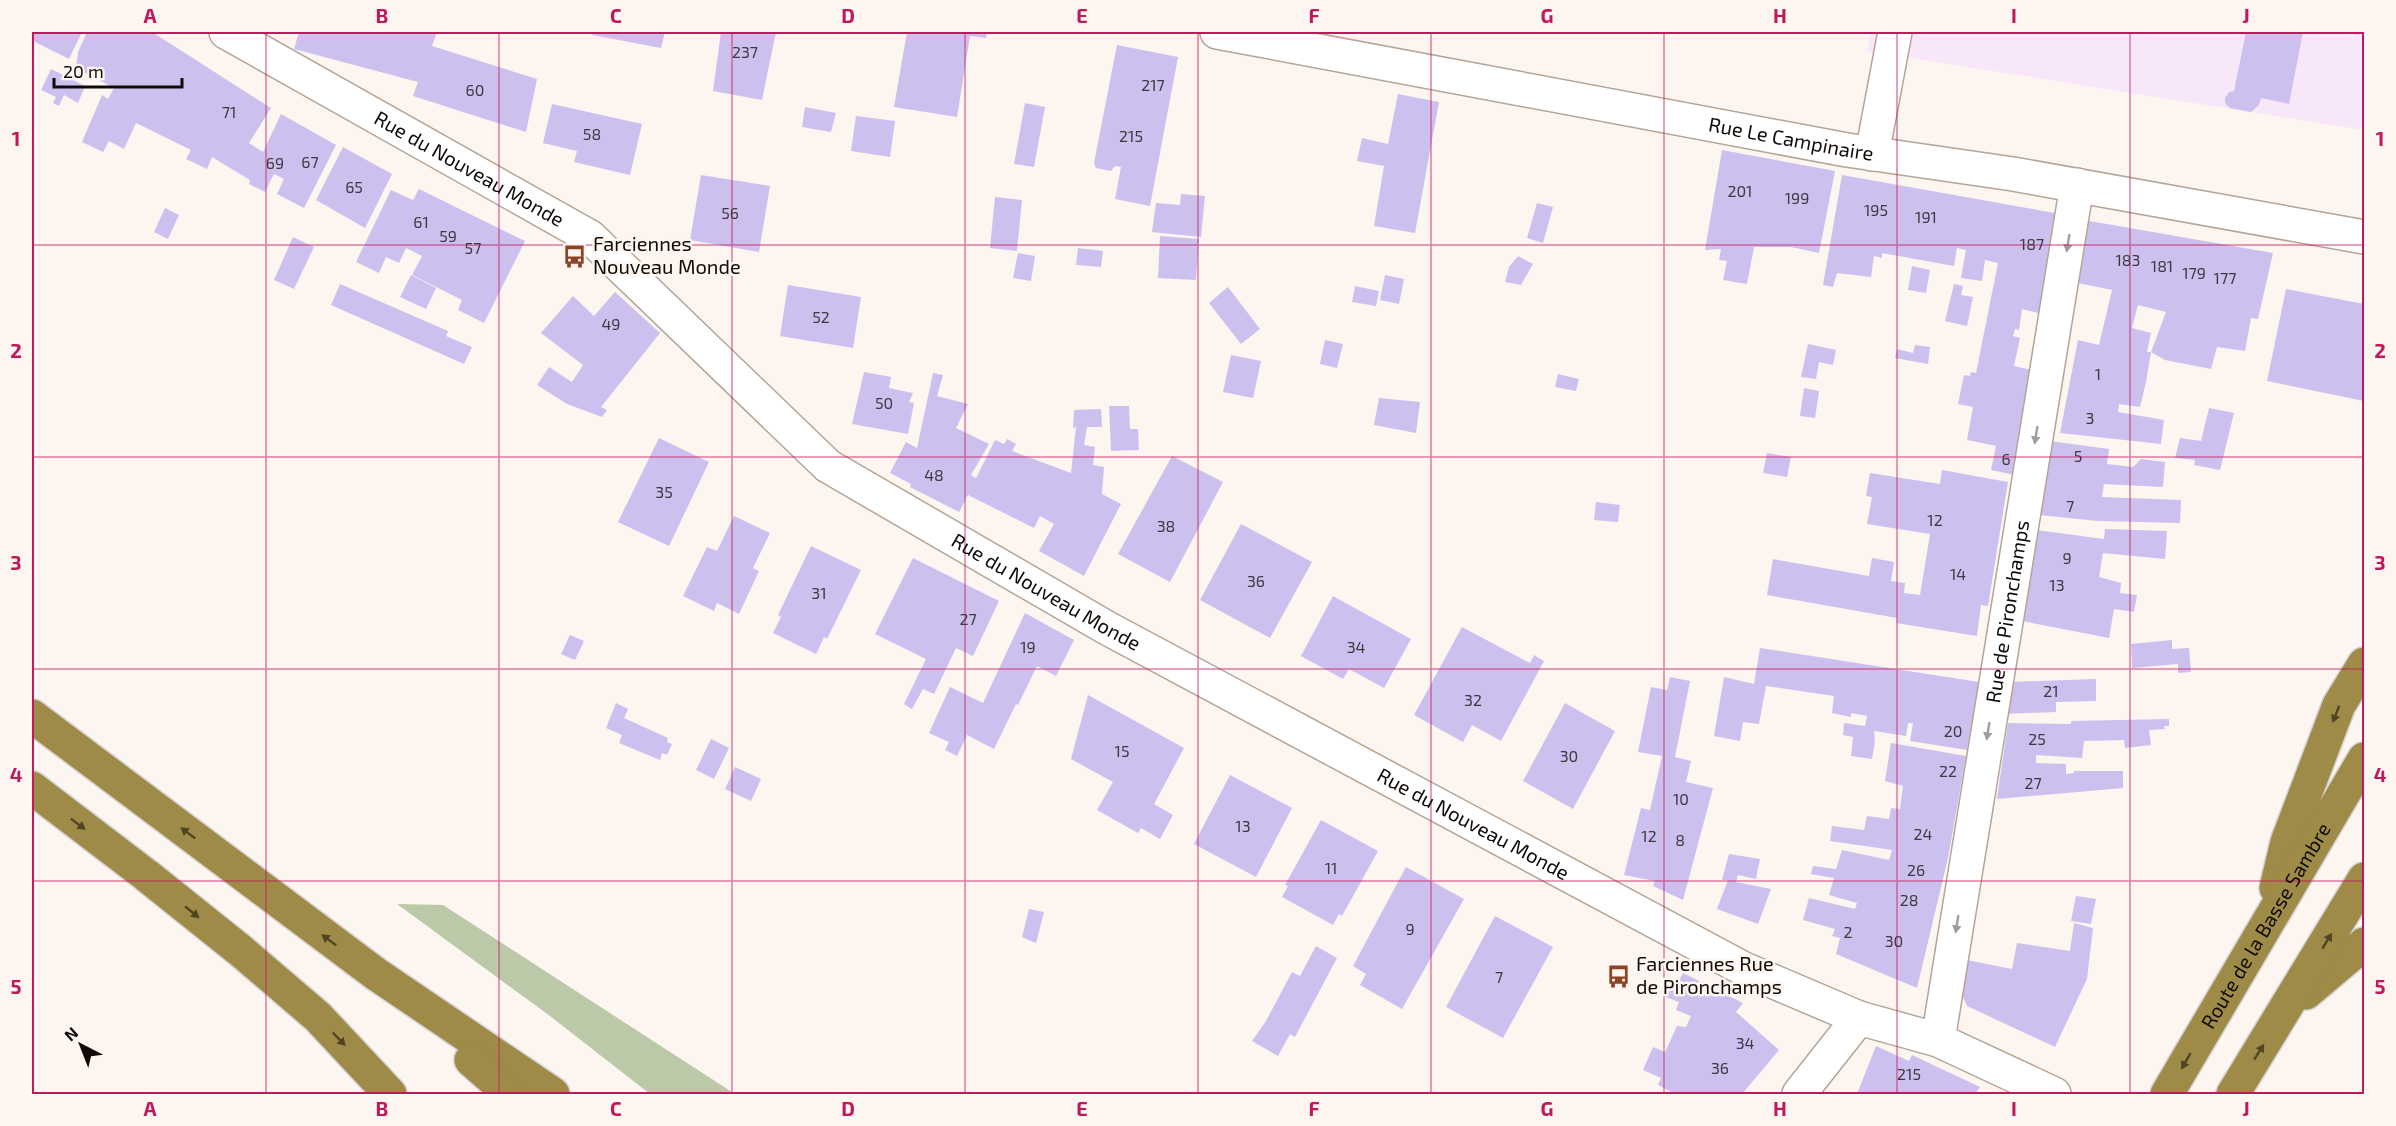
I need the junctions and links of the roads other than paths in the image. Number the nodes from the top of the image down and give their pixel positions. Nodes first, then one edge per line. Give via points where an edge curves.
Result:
1 (226, 32) edge
2 (1217, 32) edge
3 (1895, 32) edge
4 (1872, 154) junction
5 (2077, 185) junction
6 (2364, 237) edge
7 (2364, 664) edge
8 (32, 716) edge
9 (2364, 759) edge
10 (32, 788) edge
11 (2364, 879) edge
12 (2268, 919) junction
13 (2364, 944) edge
14 (376, 974) junction
15 (2286, 1009) junction
16 (1859, 1017) junction
17 (1938, 1040) junction
18 (2049, 1092) edge
19 (390, 1095) edge
20 (510, 1095) edge
21 (553, 1095) edge
22 (1799, 1095) edge
23 (2167, 1095) edge
24 (2233, 1095) edge

1 - 16 street, Rue du Nouveau Monde via 590,237 828,466 1107,628 1733,963
2 - 4 street, Rue Le Campinaire
3 - 4 street
4 - 5 street, Rue Le Campinaire
5 - 6 street, Rue Le Campinaire
5 -> 17 street, Rue de Pironchamps
7 -> 12 highway via 2339,705 2291,831
14 -> 8 highway
9 - 12 highway, Route de la Basse Sambre
10 -> 19 highway via 241,951 318,1017
15 -> 11 highway
12 -> 23 highway, Route de la Basse Sambre
13 - 15 highway
14 - 20 highway
14 - 21 highway
24 -> 15 highway
16 - 17 street, Rue du Nouveau Monde
16 - 22 street
17 - 18 street, Rue du Nouveau Monde

